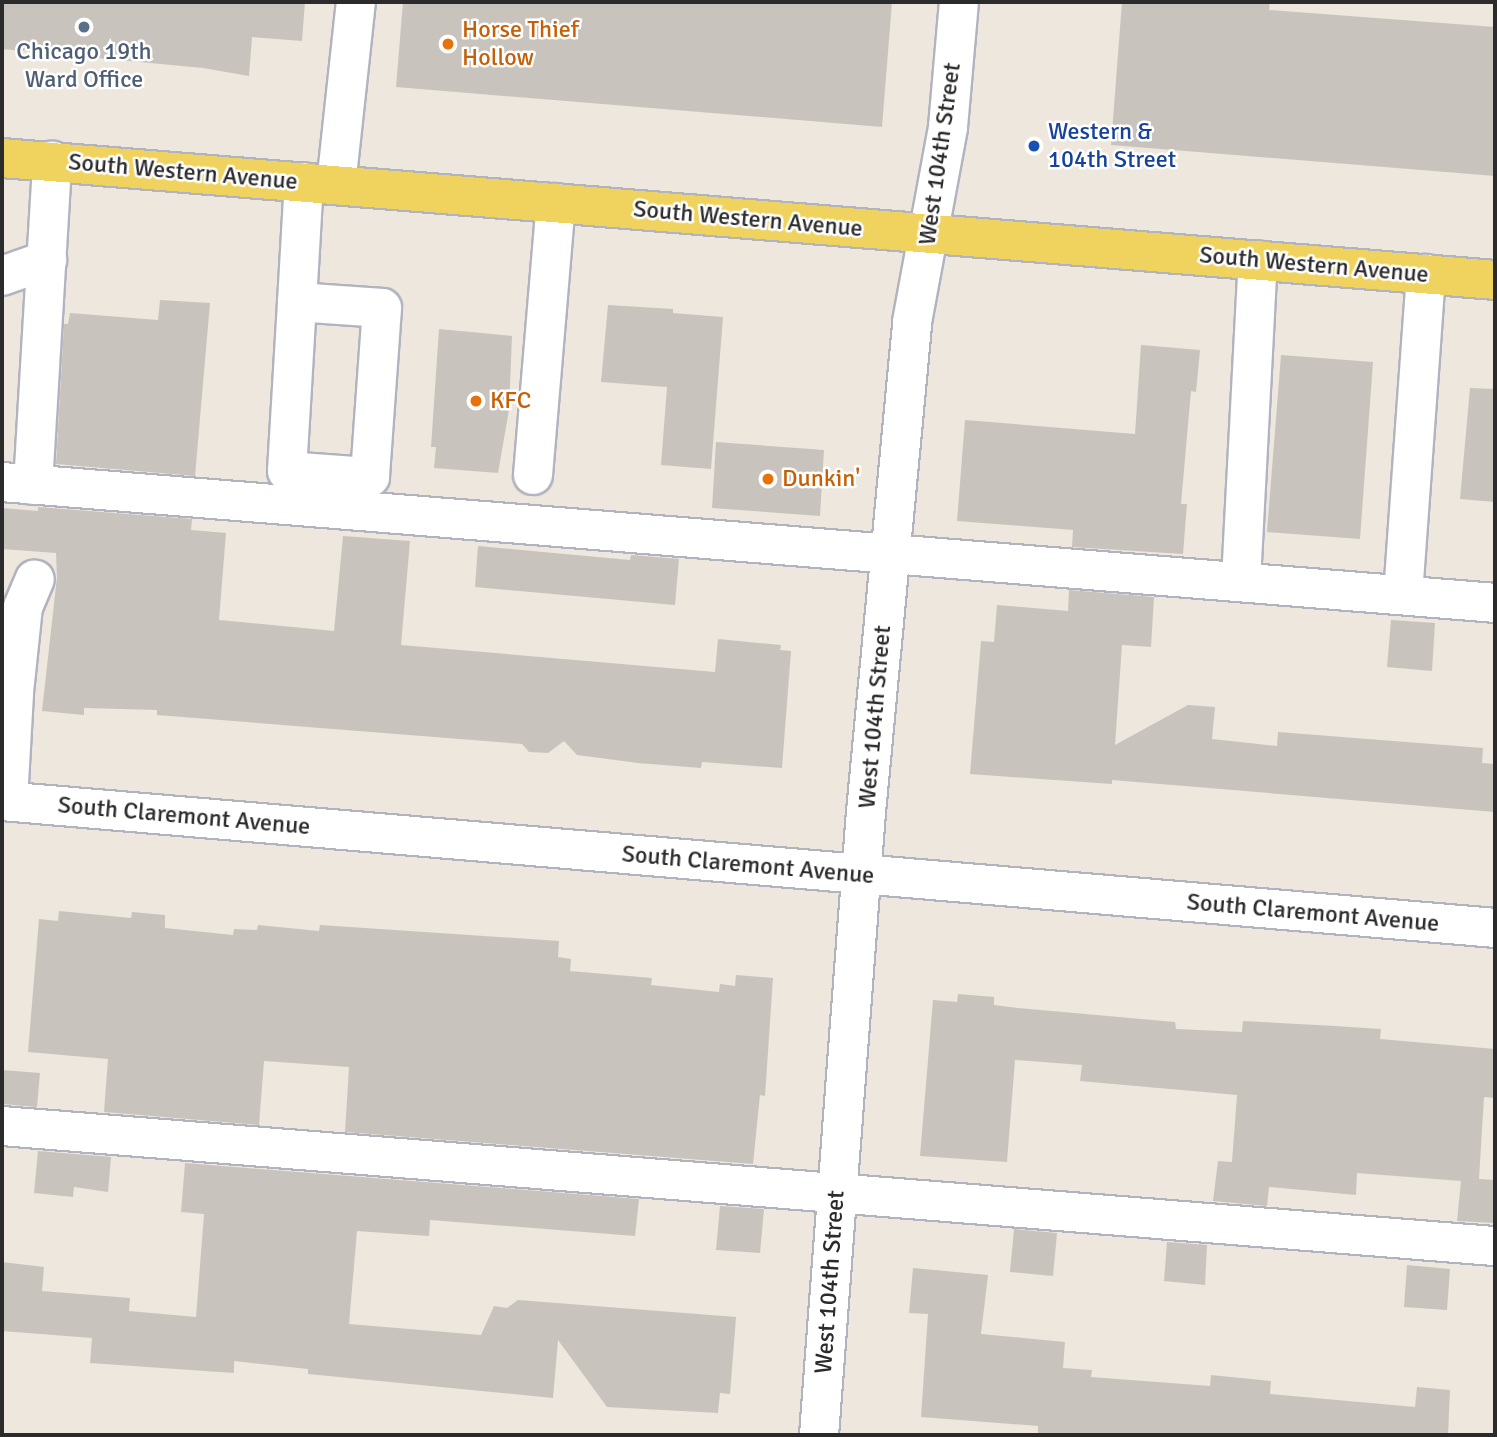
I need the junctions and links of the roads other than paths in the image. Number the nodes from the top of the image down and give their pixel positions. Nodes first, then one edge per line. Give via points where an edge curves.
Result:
1 (356, 2) edge
2 (959, 2) edge
3 (2, 158) edge
4 (52, 162) junction
5 (320, 184) junction
6 (556, 203) junction
7 (930, 233) junction
8 (47, 260) junction
9 (1258, 260) junction
10 (1426, 274) junction
11 (2, 276) edge
12 (1495, 280) edge
13 (297, 302) junction
14 (533, 475) dead end
15 (17, 484) edge
16 (891, 552) junction
17 (35, 579) dead end
18 (1241, 582) junction
19 (1403, 595) junction
20 (1495, 603) edge
21 (5, 801) edge
22 (861, 874) junction
23 (1495, 928) edge
24 (2, 1126) edge
25 (837, 1193) junction
26 (1495, 1246) edge
27 (819, 1435) edge

1 - 5 street
2 - 7 street, West 104th Street via 948,127
3 - 4 main road, South Western Avenue
4 - 5 main road, South Western Avenue
4 - 8 street
5 - 6 main road, South Western Avenue
5 - 13 street
6 - 7 main road, South Western Avenue
6 - 14 street
7 - 9 main road, South Western Avenue
7 - 16 street, West 104th Street via 912,322
8 - 11 street
8 - 15 street
9 - 10 main road, South Western Avenue
9 - 18 street
10 - 12 main road, South Western Avenue
10 - 19 street
13 - 13 street via 382,308 370,477 287,471
15 - 16 street
16 - 18 street
16 - 22 street, West 104th Street
17 - 21 street via 23,607
18 - 19 street
19 - 20 street
21 - 22 street, South Claremont Avenue
22 - 23 street, South Claremont Avenue
22 - 25 street, West 104th Street
24 - 25 street
25 - 26 street
25 - 27 street, West 104th Street

